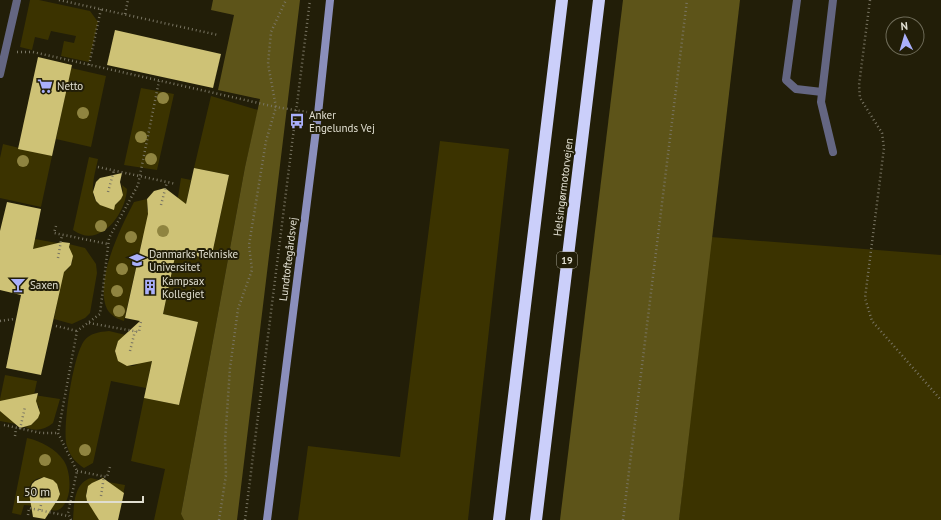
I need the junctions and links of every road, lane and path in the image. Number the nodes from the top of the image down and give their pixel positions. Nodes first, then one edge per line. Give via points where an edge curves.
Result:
1 (17, 0) edge
2 (59, 0) edge
3 (128, 0) edge
4 (286, 0) edge
5 (310, 0) edge
6 (330, 0) edge
7 (562, 0) edge
8 (599, 0) edge
9 (687, 0) edge
10 (797, 0) edge
11 (833, 0) edge
12 (870, 0) edge
13 (102, 9) junction
14 (125, 14) junction
15 (218, 35) dead end
16 (4, 54) junction
17 (89, 65) junction
18 (0, 74) edge
19 (159, 81) junction
20 (822, 92) junction
21 (276, 107) junction
22 (296, 110) junction
23 (318, 114) junction
24 (833, 152) dead end
25 (98, 167) dead end
26 (114, 170) junction
27 (140, 176) junction
28 (167, 182) junction
29 (176, 184) dead end
30 (108, 192) dead end
31 (161, 205) dead end
32 (56, 226) dead end
33 (62, 235) junction
34 (108, 244) junction
35 (58, 258) dead end
36 (14, 319) dead end
37 (0, 321) edge
38 (141, 321) dead end
39 (88, 322) junction
40 (56, 326) dead end
41 (77, 331) junction
42 (135, 331) junction
43 (130, 351) dead end
44 (941, 400) edge
45 (25, 407) dead end
46 (4, 425) dead end
47 (16, 428) junction
48 (20, 429) junction
49 (58, 433) junction
50 (15, 436) dead end
51 (110, 467) dead end
52 (77, 471) junction
53 (104, 476) junction
54 (44, 489) dead end
55 (101, 496) dead end
56 (40, 510) junction
57 (28, 514) dead end
58 (69, 516) junction
59 (71, 520) edge
60 (219, 520) edge
61 (246, 520) edge
62 (267, 520) edge
63 (499, 520) edge
64 (536, 520) edge
65 (623, 520) edge

1 - 16 street
2 - 13 path
3 - 14 path
4 - 21 path via 271,32 268,64
5 - 22 path
6 - 23 street, Lundtoftegårdsvej
7 - 63 highway, Helsingørmotorvejen
8 - 64 highway, Helsingørmotorvejen / 19
9 - 65 path
10 - 20 street via 786,80 796,89
11 - 20 street
12 - 44 path via 859,84 860,98 882,133 884,148 865,298 872,321
13 - 14 path
13 - 17 path
14 - 15 path
16 - 17 path via 33,52
16 - 18 street
17 - 19 path
19 - 21 path
19 - 27 path
20 - 24 street via 821,102
21 - 22 path
21 - 60 path via 266,141 249,245 252,270 238,309 225,442 226,475
22 - 23 path
22 - 61 path
23 - 62 street, Lundtoftegårdsvej
25 - 26 path
26 - 27 path
26 - 30 path
27 - 28 path
27 - 34 path via 138,186
28 - 29 path
28 - 31 path
32 - 33 path via 54,234
33 - 34 path
33 - 35 path
34 - 39 path via 100,314
36 - 37 path
38 - 42 path via 139,332
39 - 41 path
39 - 42 path
40 - 41 path
41 - 49 path
42 - 43 path
45 - 48 path
46 - 47 path
47 - 48 path
47 - 50 path
48 - 49 path
49 - 52 path
51 - 53 path via 107,477
52 - 53 path
52 - 58 path
53 - 55 path
54 - 56 path
56 - 57 path via 29,508
56 - 58 path
58 - 59 path

